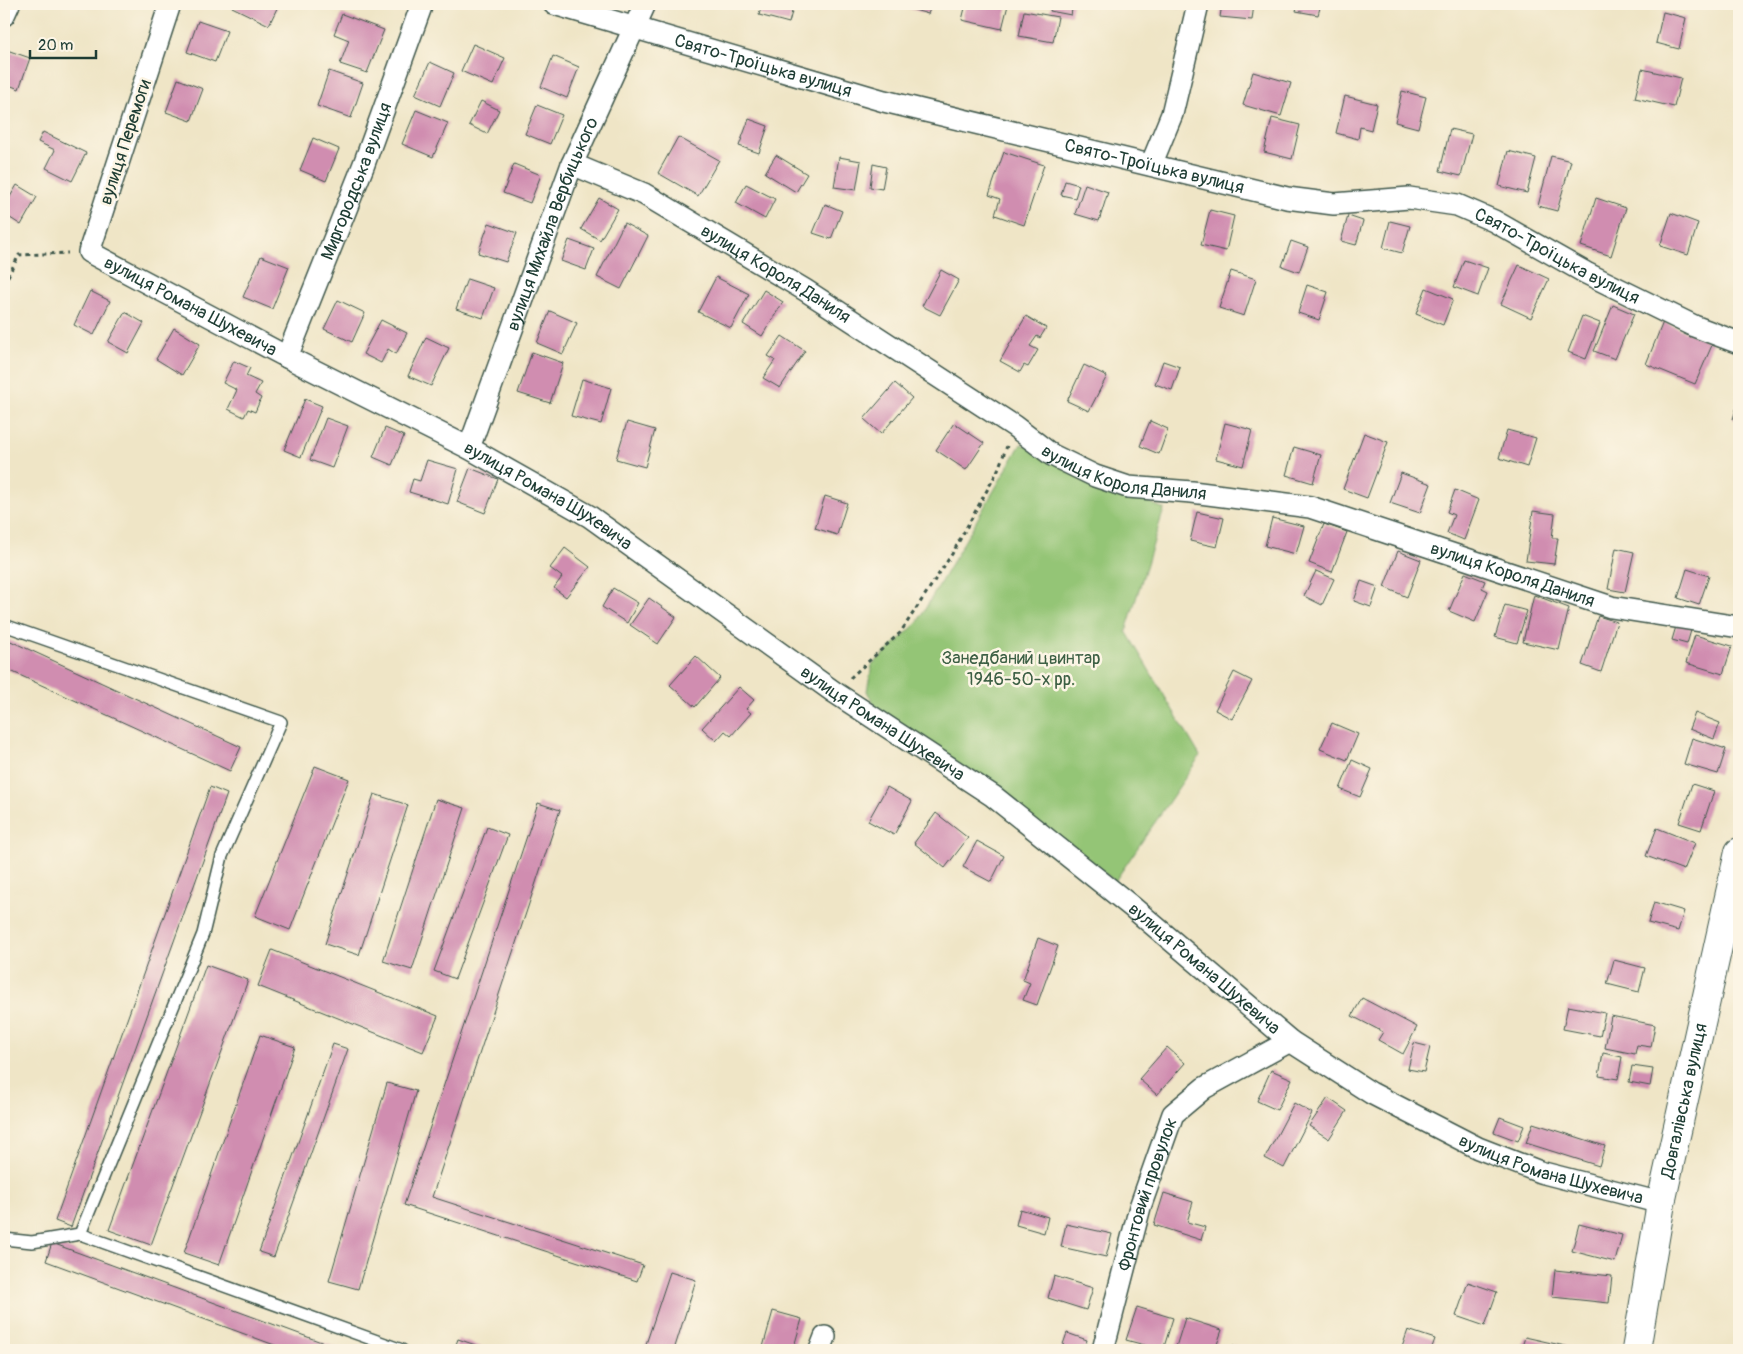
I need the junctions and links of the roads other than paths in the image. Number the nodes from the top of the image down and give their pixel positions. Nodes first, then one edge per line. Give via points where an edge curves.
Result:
1 (9, 4) edge
2 (170, 4) edge
3 (422, 4) edge
4 (554, 4) edge
5 (645, 4) edge
6 (1198, 4) edge
7 (4, 14) edge
8 (634, 26) junction
9 (572, 164) junction
10 (1151, 165) junction
11 (89, 252) joint
12 (1739, 343) edge
13 (286, 357) junction
14 (469, 448) junction
15 (4, 626) edge
16 (1739, 627) edge
17 (1739, 852) edge
18 (1290, 1041) junction
19 (1661, 1203) junction
20 (80, 1234) junction
21 (4, 1239) edge
22 (402, 1350) edge
23 (1103, 1350) edge
24 (1636, 1350) edge

1 - 7 street
2 - 11 street, вулиця Перемоги
3 - 13 street, Миргородська вулиця via 364,164
4 - 8 street, Свято-Троїцька вулиця
5 - 8 street, вулиця Михайла Вербицького
6 - 10 street via 1172,114
8 - 9 street, вулиця Михайла Вербицького
8 - 10 street, Свято-Троїцька вулиця via 884,101
9 - 14 street, вулиця Михайла Вербицького
9 - 16 street, вулиця Короля Даниля via 644,194 805,290 1014,426 1052,455 1095,476 1128,487 1310,507 1611,607
10 - 12 street, Свято-Троїцька вулиця via 1320,203 1409,198 1457,205 1494,220 1602,281 1694,326
11 - 13 street, вулиця Романа Шухевича
13 - 14 street, вулиця Романа Шухевича
14 - 18 street, вулиця Романа Шухевича via 589,516 834,692 993,796 1131,906
15 - 20 lane via 281,722 222,856 203,934
17 - 19 street, Довгалівська вулиця
18 - 19 street, вулиця Романа Шухевича via 1371,1093 1478,1148 1540,1172
18 - 23 street, Фронтовий провулок via 1204,1088 1173,1114 1140,1207
19 - 24 street, Довгалівська вулиця
20 - 21 lane via 32,1242
20 - 22 lane

